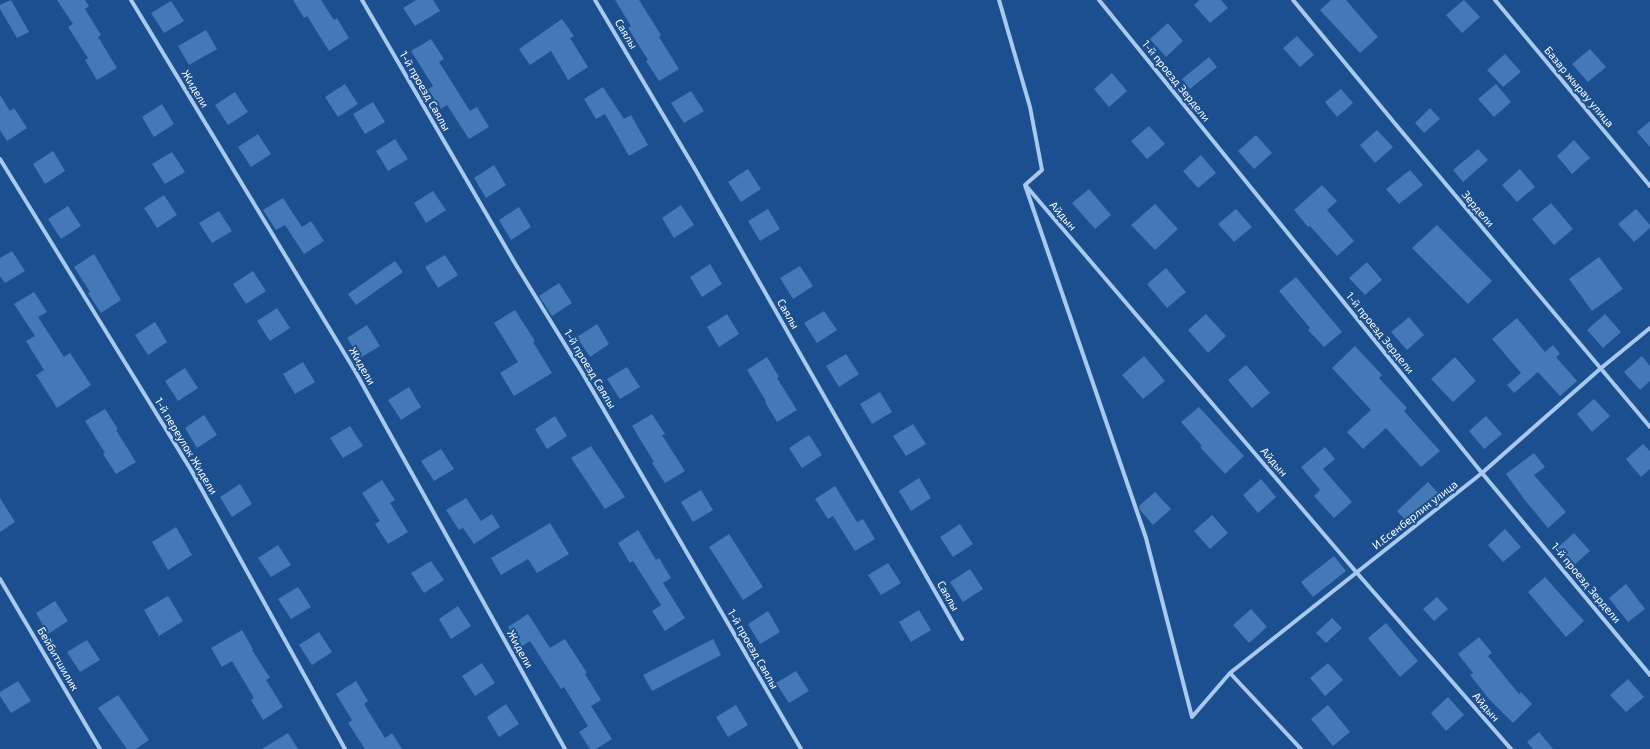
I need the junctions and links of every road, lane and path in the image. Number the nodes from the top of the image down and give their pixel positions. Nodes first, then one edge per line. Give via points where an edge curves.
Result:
1 (131, 0) edge
2 (362, 0) edge
3 (595, 0) edge
4 (999, 0) edge
5 (1099, 0) edge
6 (1293, 0) edge
7 (1495, 0) edge
8 (0, 159) edge
9 (1025, 185) junction
10 (1650, 186) edge
11 (1650, 328) edge
12 (1600, 369) junction
13 (1650, 427) edge
14 (1482, 473) junction
15 (1357, 572) junction
16 (0, 579) edge
17 (962, 639) dead end
18 (1230, 673) junction
19 (1650, 675) edge
20 (100, 749) edge
21 (345, 749) edge
22 (565, 749) edge
23 (801, 749) edge
24 (1301, 749) edge
25 (1511, 749) edge

1 - 22 street, Жидели via 355,371
2 - 23 street, 1-й проезд Саялы
3 - 17 street, Саялы via 695,169
4 - 9 street via 1030,107 1042,170
5 - 14 street, 1-й проезд Зердели
6 - 12 street, Зердели
7 - 10 street, Базар жырау улица
8 - 21 street, 1-й переулок Жидели via 191,470
9 - 15 street, Айдын
9 - 18 street, И.Есенберлин улица via 1146,538 1192,717
11 - 12 street, И.Есенберлин улица
12 - 13 street, Зердели
12 - 14 street, И.Есенберлин улица
14 - 15 street, И.Есенберлин улица
14 - 19 street, 1-й проезд Зердели
15 - 18 street, И.Есенберлин улица
15 - 25 street, Айдын
16 - 20 street, Бейбитшилик
18 - 24 street

